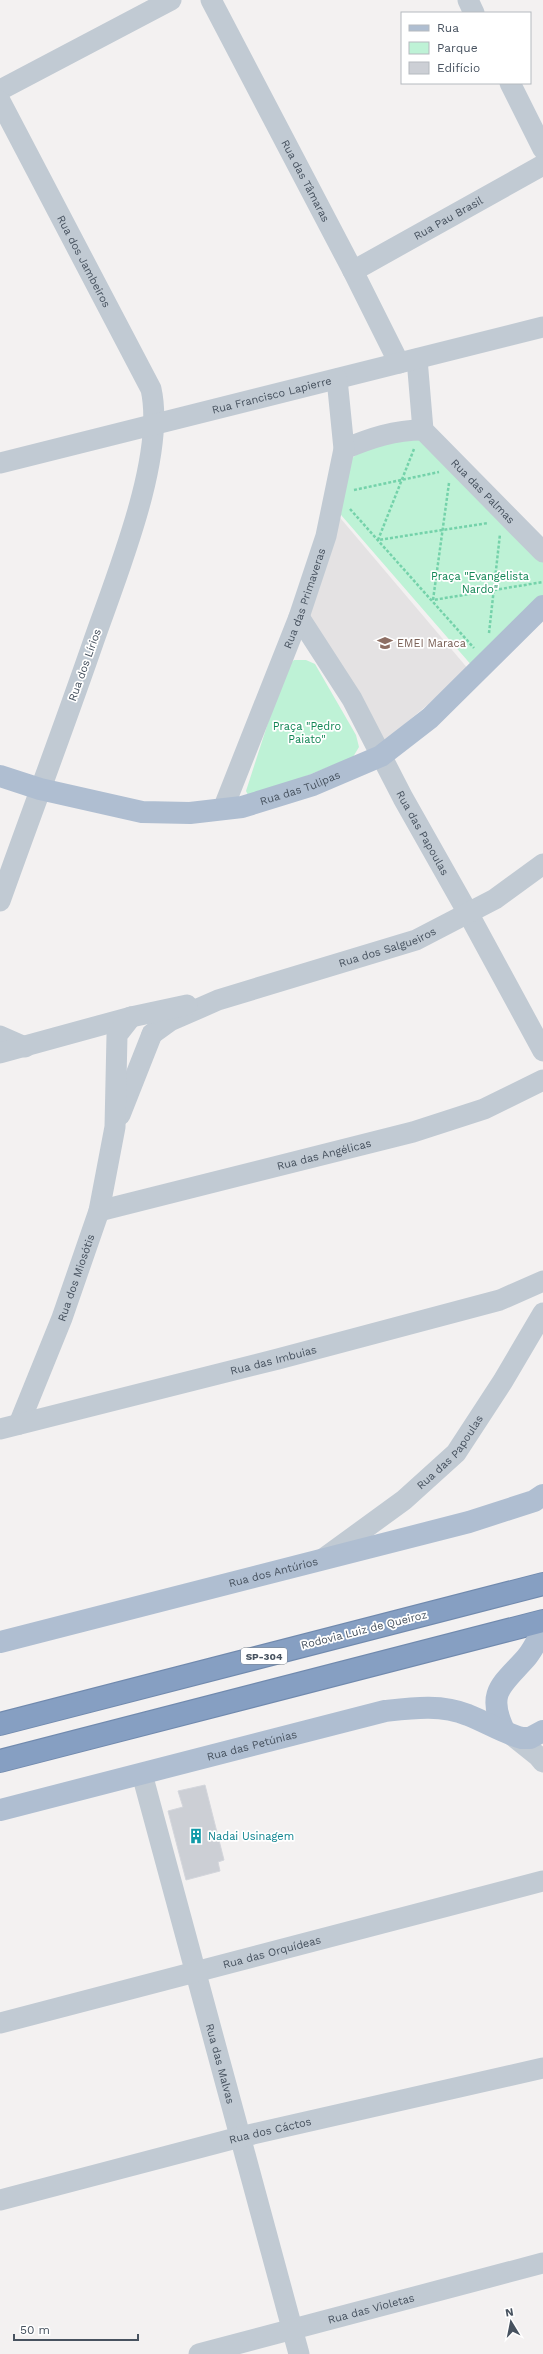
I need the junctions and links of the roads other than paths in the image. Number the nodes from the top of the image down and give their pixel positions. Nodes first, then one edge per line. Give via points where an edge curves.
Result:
1 (171, 0) edge
2 (211, 0) edge
3 (468, 0) edge
4 (474, 12) edge
5 (510, 84) edge
6 (0, 90) edge
7 (0, 102) edge
8 (543, 149) edge
9 (543, 166) edge
10 (354, 270) junction
11 (543, 327) edge
12 (408, 361) junction
13 (337, 379) junction
14 (155, 424) junction
15 (423, 430) junction
16 (344, 449) junction
17 (0, 463) edge
18 (543, 552) edge
19 (543, 606) edge
20 (299, 617) junction
21 (381, 756) junction
22 (0, 776) edge
23 (40, 789) junction
24 (223, 809) junction
25 (543, 864) edge
26 (0, 901) edge
27 (468, 913) junction
28 (218, 1000) junction
29 (131, 1017) junction
30 (152, 1034) junction
31 (0, 1036) edge
32 (25, 1047) junction
33 (543, 1052) edge
34 (0, 1054) edge
35 (543, 1080) edge
36 (115, 1127) junction
37 (98, 1211) junction
38 (543, 1281) edge
39 (543, 1313) edge
40 (9, 1426) edge
41 (543, 1495) edge
42 (323, 1559) junction
43 (536, 1586) edge
44 (543, 1621) edge
45 (543, 1629) edge
46 (0, 1642) edge
47 (0, 1724) edge
48 (543, 1731) edge
49 (509, 1733) junction
50 (0, 1762) edge
51 (543, 1762) edge
52 (142, 1774) junction
53 (0, 1810) edge
54 (543, 1880) edge
55 (196, 1971) junction
56 (0, 2023) edge
57 (543, 2068) edge
58 (240, 2137) junction
59 (0, 2200) edge
60 (543, 2263) edge
61 (292, 2328) junction
62 (200, 2354) edge
63 (299, 2354) edge

1 - 6 street
2 - 10 street, Rua das Tâmaras
3 - 4 street
5 - 8 street
7 - 14 street, Rua dos Jambeiros via 151,389
9 - 10 street, Rua Pau Brasil
10 - 12 street, Rua das Tâmaras
11 - 12 street, Rua Francisco Lapierre
12 - 13 street, Rua Francisco Lapierre
12 - 15 street
13 - 14 street, Rua Francisco Lapierre
13 - 16 street, Rua das Primaveras
14 - 17 street, Rua Francisco Lapierre
14 - 23 street, Rua dos Lírios via 140,503 107,605
15 - 16 street via 402,430 381,435
15 - 18 street, Rua das Palmas
16 - 20 street, Rua das Primaveras via 326,536
19 - 21 main road, Rua das Tulipas via 430,718
20 - 21 street, Rua das Papoulas via 352,699
20 - 24 street, Rua das Primaveras
21 - 24 main road, Rua das Tulipas via 313,785 242,807
21 - 27 street, Rua das Papoulas
22 - 23 main road, Rua das Tulipas
23 - 24 main road, Rua das Tulipas via 142,812 190,813
23 - 26 street, Rua dos Lírios
25 - 27 street, Rua dos Salgueiros via 495,899
27 - 28 street, Rua dos Salgueiros via 416,940
27 - 33 street, Rua das Papoulas
28 - 29 street, Rua dos Salgueiros
28 - 30 street, Rua dos Salgueiros via 170,1022
29 - 30 street
29 - 32 street, Rua dos Salgueiros
29 - 36 street, Rua dos Miosótis via 117,1035
30 - 36 street, Rua dos Miosótis
31 - 32 street
32 - 34 street, Rua dos Salgueiros
35 - 37 street, Rua das Angélicas via 484,1109 413,1132
36 - 37 street, Rua dos Miosótis
37 - 40 street, Rua dos Miosótis via 62,1318
38 - 40 street, Rua das Imbuias via 500,1300
39 - 42 street, Rua das Papoulas via 456,1453 404,1500
41 - 42 main road, Rua dos Antúrios via 534,1501 469,1522
42 - 46 main road, Rua dos Antúrios
43 - 47 highway, Rodovia Luiz de Queiroz / SP-304
44 - 50 highway
45 - 49 main road via 526,1657 500,1687 496,1713
48 - 49 main road via 530,1738
49 - 51 street
49 - 52 main road, Rua das Petúnias via 467,1714 415,1707 385,1711
52 - 53 main road, Rua das Petúnias
52 - 55 street, Rua das Malvas
54 - 55 street, Rua das Orquídeas
55 - 56 street, Rua das Orquídeas
55 - 58 street, Rua das Malvas
57 - 58 street, Rua dos Cáctos
58 - 59 street, Rua dos Cáctos
58 - 61 street, Rua das Malvas
60 - 61 street, Rua das Violetas
61 - 62 street, Rua das Violetas
61 - 63 street, Rua das Malvas

